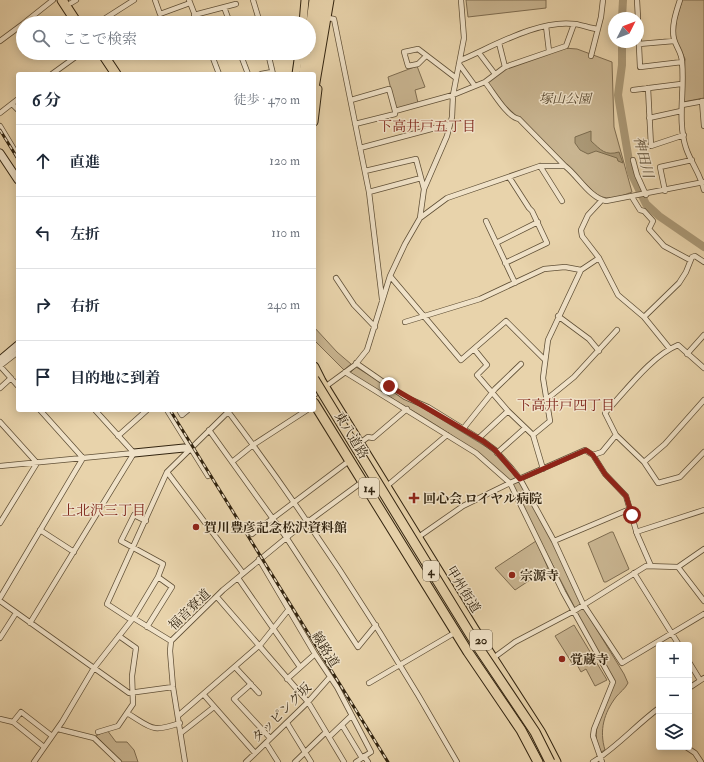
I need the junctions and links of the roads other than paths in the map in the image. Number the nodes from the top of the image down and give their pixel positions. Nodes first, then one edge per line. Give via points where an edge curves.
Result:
1 (54, 0) edge
2 (134, 0) edge
3 (155, 0) edge
4 (254, 0) edge
5 (305, 0) edge
6 (311, 0) edge
7 (314, 0) edge
8 (319, 0) edge
9 (323, 0) edge
10 (330, 0) edge
11 (461, 0) edge
12 (603, 0) edge
13 (637, 0) edge
14 (680, 0) edge
15 (69, 1) edge
16 (190, 2) edge
17 (236, 4) dead end
18 (224, 7) junction
19 (638, 12) edge
20 (194, 15) joint
21 (34, 16) edge
22 (74, 16) edge
23 (78, 16) edge
24 (109, 16) edge
25 (227, 16) edge
26 (258, 16) edge
27 (305, 16) edge
28 (307, 16) edge
29 (312, 16) edge
30 (315, 16) edge
31 (328, 18) junction
32 (316, 21) edge
33 (574, 24) junction
34 (546, 26) junction
35 (597, 29) junction
36 (16, 30) edge
37 (674, 41) junction
38 (0, 42) edge
39 (499, 43) junction
40 (644, 44) edge
41 (639, 48) edge
42 (322, 49) junction
43 (549, 51) junction
44 (479, 52) junction
45 (426, 56) junction
46 (591, 56) dead end
47 (71, 60) edge
48 (101, 60) edge
49 (107, 60) edge
50 (214, 60) edge
51 (243, 60) edge
52 (269, 60) edge
53 (303, 60) edge
54 (305, 60) edge
55 (307, 60) edge
56 (460, 62) junction
57 (682, 62) junction
58 (505, 67) junction
59 (55, 72) edge
60 (109, 72) edge
61 (115, 72) edge
62 (218, 72) edge
63 (247, 72) edge
64 (272, 72) edge
65 (298, 72) edge
66 (304, 72) edge
67 (311, 72) edge
68 (495, 74) junction
69 (456, 78) junction
70 (485, 82) junction
71 (316, 83) edge
72 (681, 84) junction
73 (475, 86) junction
74 (648, 88) junction
75 (633, 90) dead end
76 (453, 95) junction
77 (351, 100) junction
78 (16, 101) edge
79 (703, 101) edge
80 (12, 104) junction
81 (316, 104) edge
82 (682, 105) junction
83 (16, 108) edge
84 (395, 111) junction
85 (682, 111) junction
86 (0, 113) edge
87 (649, 118) junction
88 (355, 124) junction
89 (450, 124) junction
90 (0, 126) edge
91 (704, 126) edge
92 (684, 135) junction
93 (16, 147) edge
94 (360, 148) junction
95 (0, 153) edge
96 (633, 160) dead end
97 (692, 160) junction
98 (540, 166) junction
99 (565, 166) junction
100 (365, 171) junction
101 (509, 176) junction
102 (16, 177) edge
103 (421, 178) junction
104 (703, 182) edge
105 (424, 189) junction
106 (704, 190) edge
107 (665, 191) junction
108 (369, 192) junction
109 (645, 195) junction
110 (632, 197) junction
111 (562, 200) dead end
112 (602, 200) junction
113 (420, 218) junction
114 (486, 221) dead end
115 (538, 222) junction
116 (496, 243) junction
117 (598, 258) junction
118 (690, 260) junction
119 (704, 262) edge
120 (505, 263) junction
121 (580, 270) junction
122 (390, 276) junction
123 (336, 278) dead end
124 (515, 283) junction
125 (383, 303) junction
126 (422, 316) junction
127 (558, 316) junction
128 (644, 317) junction
129 (405, 322) dead end
130 (375, 327) junction
131 (617, 330) dead end
132 (704, 335) edge
133 (16, 347) edge
134 (474, 349) junction
135 (670, 349) junction
136 (599, 351) junction
137 (16, 354) edge
138 (687, 354) junction
139 (544, 359) junction
140 (0, 360) edge
141 (356, 363) junction
142 (521, 364) dead end
143 (0, 366) edge
144 (704, 368) edge
145 (316, 371) edge
146 (345, 372) junction
147 (11, 378) junction
148 (316, 382) edge
149 (16, 384) edge
150 (0, 388) edge
151 (325, 388) junction
152 (492, 392) junction
153 (316, 394) edge
154 (316, 399) edge
155 (547, 399) junction
156 (704, 401) edge
157 (316, 404) edge
158 (316, 404) edge
159 (407, 410) junction
160 (508, 411) junction
161 (42, 412) edge
162 (98, 412) edge
163 (145, 412) edge
164 (168, 412) edge
165 (180, 412) edge
166 (186, 412) edge
167 (227, 412) edge
168 (230, 412) edge
169 (304, 412) edge
170 (0, 422) edge
171 (525, 428) junction
172 (463, 429) junction
173 (209, 430) junction
174 (447, 434) junction
175 (533, 435) junction
176 (616, 435) junction
177 (118, 436) junction
178 (478, 438) junction
179 (358, 443) junction
180 (253, 445) junction
181 (190, 449) junction
182 (704, 452) edge
183 (134, 453) junction
184 (497, 453) junction
185 (593, 455) junction
186 (83, 458) junction
187 (349, 461) junction
188 (37, 462) junction
189 (232, 462) junction
190 (644, 462) junction
191 (0, 466) edge
192 (544, 469) junction
193 (167, 472) junction
194 (208, 476) dead end
195 (520, 479) junction
196 (362, 482) junction
197 (510, 483) junction
198 (387, 486) junction
199 (294, 502) junction
200 (630, 509) junction
201 (704, 510) edge
202 (273, 518) junction
203 (406, 518) junction
204 (146, 521) junction
205 (308, 521) junction
206 (0, 523) edge
207 (392, 528) junction
208 (40, 530) junction
209 (636, 532) junction
210 (252, 534) dead end
211 (286, 537) junction
212 (418, 538) junction
213 (554, 541) junction
214 (133, 548) junction
215 (704, 549) edge
216 (74, 552) junction
217 (259, 559) junction
218 (651, 566) junction
219 (678, 567) junction
220 (243, 573) junction
221 (634, 573) junction
222 (158, 577) junction
223 (238, 578) junction
224 (217, 597) junction
225 (0, 600) edge
226 (704, 601) edge
227 (584, 605) junction
228 (289, 609) junction
229 (574, 611) junction
230 (16, 613) junction
231 (704, 614) edge
232 (130, 619) junction
233 (30, 623) junction
234 (376, 625) junction
235 (147, 627) junction
236 (274, 628) junction
237 (456, 632) junction
238 (672, 633) junction
239 (119, 636) junction
240 (0, 638) edge
241 (171, 641) junction
242 (677, 642) edge
243 (259, 645) junction
244 (315, 654) junction
245 (492, 658) junction
246 (401, 665) junction
247 (692, 666) edge
248 (235, 667) junction
249 (300, 667) junction
250 (94, 668) junction
251 (330, 677) junction
252 (287, 679) junction
253 (702, 679) edge
254 (369, 683) dead end
255 (251, 684) junction
256 (692, 686) edge
257 (173, 687) junction
258 (132, 692) junction
259 (259, 692) dead end
260 (204, 695) junction
261 (308, 702) junction
262 (214, 707) junction
263 (656, 712) edge
264 (127, 713) junction
265 (179, 715) junction
266 (351, 716) junction
267 (0, 718) edge
268 (13, 722) junction
269 (287, 722) junction
270 (180, 723) junction
271 (342, 725) junction
272 (58, 729) junction
273 (98, 732) dead end
274 (326, 732) junction
275 (181, 734) junction
276 (52, 736) junction
277 (329, 737) junction
278 (270, 738) junction
279 (266, 743) junction
280 (44, 747) junction
281 (690, 750) edge
282 (255, 752) junction
283 (305, 752) junction
284 (363, 757) junction
285 (601, 760) edge
286 (34, 762) edge
287 (119, 762) edge
288 (185, 762) edge
289 (246, 762) edge
290 (278, 762) edge
291 (295, 762) edge
292 (311, 762) edge
293 (344, 762) edge
294 (356, 762) edge
295 (368, 762) edge
296 (457, 762) edge
297 (538, 762) edge
298 (544, 762) edge
299 (550, 762) edge
300 (556, 762) edge
301 (593, 762) edge
302 (701, 762) edge

1 - 21 street
2 - 24 street
3 - 16 street via 160,14
4 - 26 street
5 - 27 main road
6 - 28 highway
7 - 29 highway
8 - 30 highway
9 - 32 highway
10 - 31 main road
11 - 56 street via 464,38
12 - 35 street
13 - 19 street
14 - 37 street via 674,20
15 - 22 highway
15 - 23 highway
16 - 20 street
17 - 18 street
18 - 20 street
18 - 25 street
31 - 42 main road
31 - 77 street via 334,19
33 - 34 street
33 - 35 street
33 - 43 street via 566,46
34 - 39 street
34 - 43 street
35 - 46 street
36 - 38 street
37 - 40 street
37 - 57 street via 680,51
39 - 44 street
39 - 58 street
41 - 57 street via 640,68
42 - 71 main road
42 - 81 main road
43 - 58 street
44 - 56 street
44 - 68 street
45 - 45 street via 418,49 404,52 408,66 418,64
45 - 69 street
47 - 59 street
48 - 60 highway
49 - 61 highway
50 - 62 street
51 - 63 street
52 - 64 street
53 - 65 main road
54 - 66 highway
55 - 67 highway
56 - 69 street
56 - 73 street
57 - 72 street
58 - 68 street
68 - 70 street
69 - 76 street
70 - 73 street
70 - 99 street via 515,118 519,118
72 - 74 street
72 - 82 street
73 - 76 street
74 - 75 street
74 - 87 street
76 - 84 street
76 - 89 street
77 - 84 street via 389,89
77 - 88 street
78 - 80 street
79 - 82 street
79 - 91 street
80 - 83 street
80 - 86 street
82 - 85 street
84 - 88 street via 395,114
85 - 87 street
85 - 92 street
87 - 92 street via 651,146
88 - 94 street
89 - 94 street
89 - 105 street
90 - 93 street
92 - 97 street
94 - 100 street
95 - 102 street
96 - 109 street
97 - 104 street
97 - 107 street via 660,167
98 - 99 street
98 - 101 street
98 - 111 street
99 - 112 street
100 - 103 street via 416,159
100 - 108 street
101 - 113 street via 447,198
101 - 115 street
103 - 105 street
103 - 108 street
104 - 106 street
104 - 107 street
105 - 113 street
107 - 109 street
108 - 125 street
109 - 110 street
110 - 112 street
110 - 118 street via 640,210 653,221 649,228 664,246
112 - 117 street via 588,215 581,230 582,236
113 - 122 street
114 - 116 street
115 - 116 street
115 - 120 street via 547,243
116 - 120 street
117 - 121 street
117 - 128 street via 618,295
118 - 119 street via 695,256
118 - 128 street via 679,283
120 - 124 street
121 - 124 street via 551,267
121 - 127 street
122 - 125 street
122 - 126 street
123 - 130 street via 354,306
124 - 126 street via 480,299
125 - 130 street
126 - 129 street
126 - 134 street via 461,360
127 - 136 street via 589,339
127 - 139 street via 548,340
128 - 135 street
130 - 141 street via 367,350
131 - 136 street
132 - 138 street
133 - 140 street
134 - 139 street via 506,321
134 - 152 street via 487,365 477,375
135 - 138 street via 678,345
135 - 176 street via 605,413
136 - 155 street via 567,384
137 - 143 street
138 - 144 street
139 - 155 street via 543,378
141 - 146 street
141 - 172 street via 405,396
142 - 152 street
143 - 147 street
145 - 151 highway, 甲州街道 / 20
146 - 151 street
146 - 159 street
147 - 149 street
147 - 150 street
148 - 299 highway, 4, bridge via 478,647 535,732
151 - 154 street
151 - 179 highway, 甲州街道 / 20
152 - 160 street
152 - 172 street
153 - 298 highway, 4 via 470,644 530,735
155 - 175 street via 550,421
156 - 190 street via 665,444
157 - 207 main road, 東八道路 / 14 via 346,448
158 - 187 highway, 20
159 - 174 street
159 - 179 street via 373,438 368,437
160 - 171 street
160 - 178 street
161 - 186 street
162 - 177 street
163 - 177 street
164 - 181 street
165 - 166 street via 182,416
167 - 173 street
168 - 180 street
169 - 180 street
170 - 188 street
171 - 175 street
171 - 184 street
172 - 178 street
173 - 181 street
173 - 189 street
174 - 197 street via 476,453
174 - 198 street
175 - 192 street
176 - 185 street via 602,452
176 - 190 street
177 - 183 street
178 - 184 street
179 - 198 highway, 甲州街道 / 20
179 - 203 main road, 東八道路 / 14
180 - 189 street
180 - 199 street
181 - 183 street
181 - 193 street
181 - 194 street
182 - 190 street via 680,477 658,483
183 - 186 street
183 - 216 street
184 - 195 street
185 - 192 street via 586,450
185 - 200 street via 602,470 626,496
186 - 188 street
186 - 208 street
187 - 196 highway, 20
187 - 199 street
188 - 191 street
188 - 206 street
189 - 202 street
192 - 195 street
193 - 204 street
193 - 220 street
195 - 197 street
195 - 213 street
196 - 205 street, 福音寮道
196 - 207 highway, 20
197 - 212 street via 463,506
197 - 229 street
198 - 203 highway, 甲州街道 / 20
199 - 202 street
199 - 205 street
200 - 209 street
200 - 213 street
201 - 209 street
202 - 210 street
202 - 211 street
203 - 212 highway, 甲州街道 / 20
204 - 214 street
204 - 214 street via 134,515 121,541
205 - 211 street, 福音寮道
205 - 234 street
207 - 237 highway, 20
208 - 216 street
208 - 225 street
209 - 218 street
211 - 217 street, 福音寮道
211 - 234 street via 358,647
212 - 245 highway, 甲州街道 / 20
213 - 227 street
214 - 222 street via 163,564
214 - 232 street via 107,604
215 - 219 street
216 - 233 street
217 - 220 street, 福音寮道
217 - 228 street, 線路道
218 - 219 street
218 - 221 street
219 - 226 street
220 - 223 street, 福音寮道
221 - 227 street
221 - 238 street
222 - 232 street via 134,617
222 - 235 street via 172,586
223 - 224 street, 福音寮道
223 - 236 street
224 - 241 street, 福音寮道
224 - 243 street
225 - 230 street
227 - 229 street
227 - 238 street via 622,663
228 - 236 street
228 - 244 street, 線路道
229 - 245 street via 515,642
229 - 285 street via 613,682 594,729 593,736
230 - 233 street
230 - 240 street
231 - 238 street
232 - 235 street via 135,619
232 - 239 street
233 - 250 street
234 - 246 street
235 - 241 street
236 - 243 street
236 - 249 street
237 - 246 street
237 - 297 highway, 20 via 521,730
238 - 242 street
239 - 250 street
239 - 258 street via 136,648
241 - 257 street, 福音寮道
243 - 248 street
243 - 252 street
244 - 249 street
244 - 251 street, 線路道
245 - 300 highway, 甲州街道 / 20 via 541,733
246 - 254 street
246 - 296 street
247 - 253 street
248 - 255 street
248 - 260 street
249 - 252 street
250 - 258 street via 129,693
250 - 272 street
251 - 261 street, タッピング坂
251 - 266 street, 線路道
252 - 261 street
253 - 256 street
255 - 259 street
255 - 278 street via 234,699
257 - 258 street
257 - 265 street, 福音寮道
258 - 264 street via 133,704
260 - 262 street
260 - 265 street
261 - 269 street, タッピング坂
261 - 274 street
262 - 275 street
262 - 282 street
263 - 285 street via 619,741
264 - 270 street via 153,728 161,729
264 - 273 street via 118,726
265 - 270 street, 福音寮道
266 - 271 street
266 - 284 street, 線路道 via 371,752
267 - 268 street
268 - 276 street via 21,712
268 - 280 street
269 - 278 street, タッピング坂
269 - 283 street
270 - 275 street, 福音寮道
271 - 277 street
271 - 284 street
272 - 276 street
272 - 287 street via 94,738
274 - 277 street
274 - 283 street
275 - 288 street, 福音寮道
276 - 280 street
277 - 293 street
278 - 279 street, タッピング坂
279 - 282 street, タッピング坂
279 - 290 street
280 - 286 street
281 - 302 street
282 - 289 street, タッピング坂
283 - 291 street
283 - 292 street
284 - 294 street
284 - 295 street
285 - 301 street

